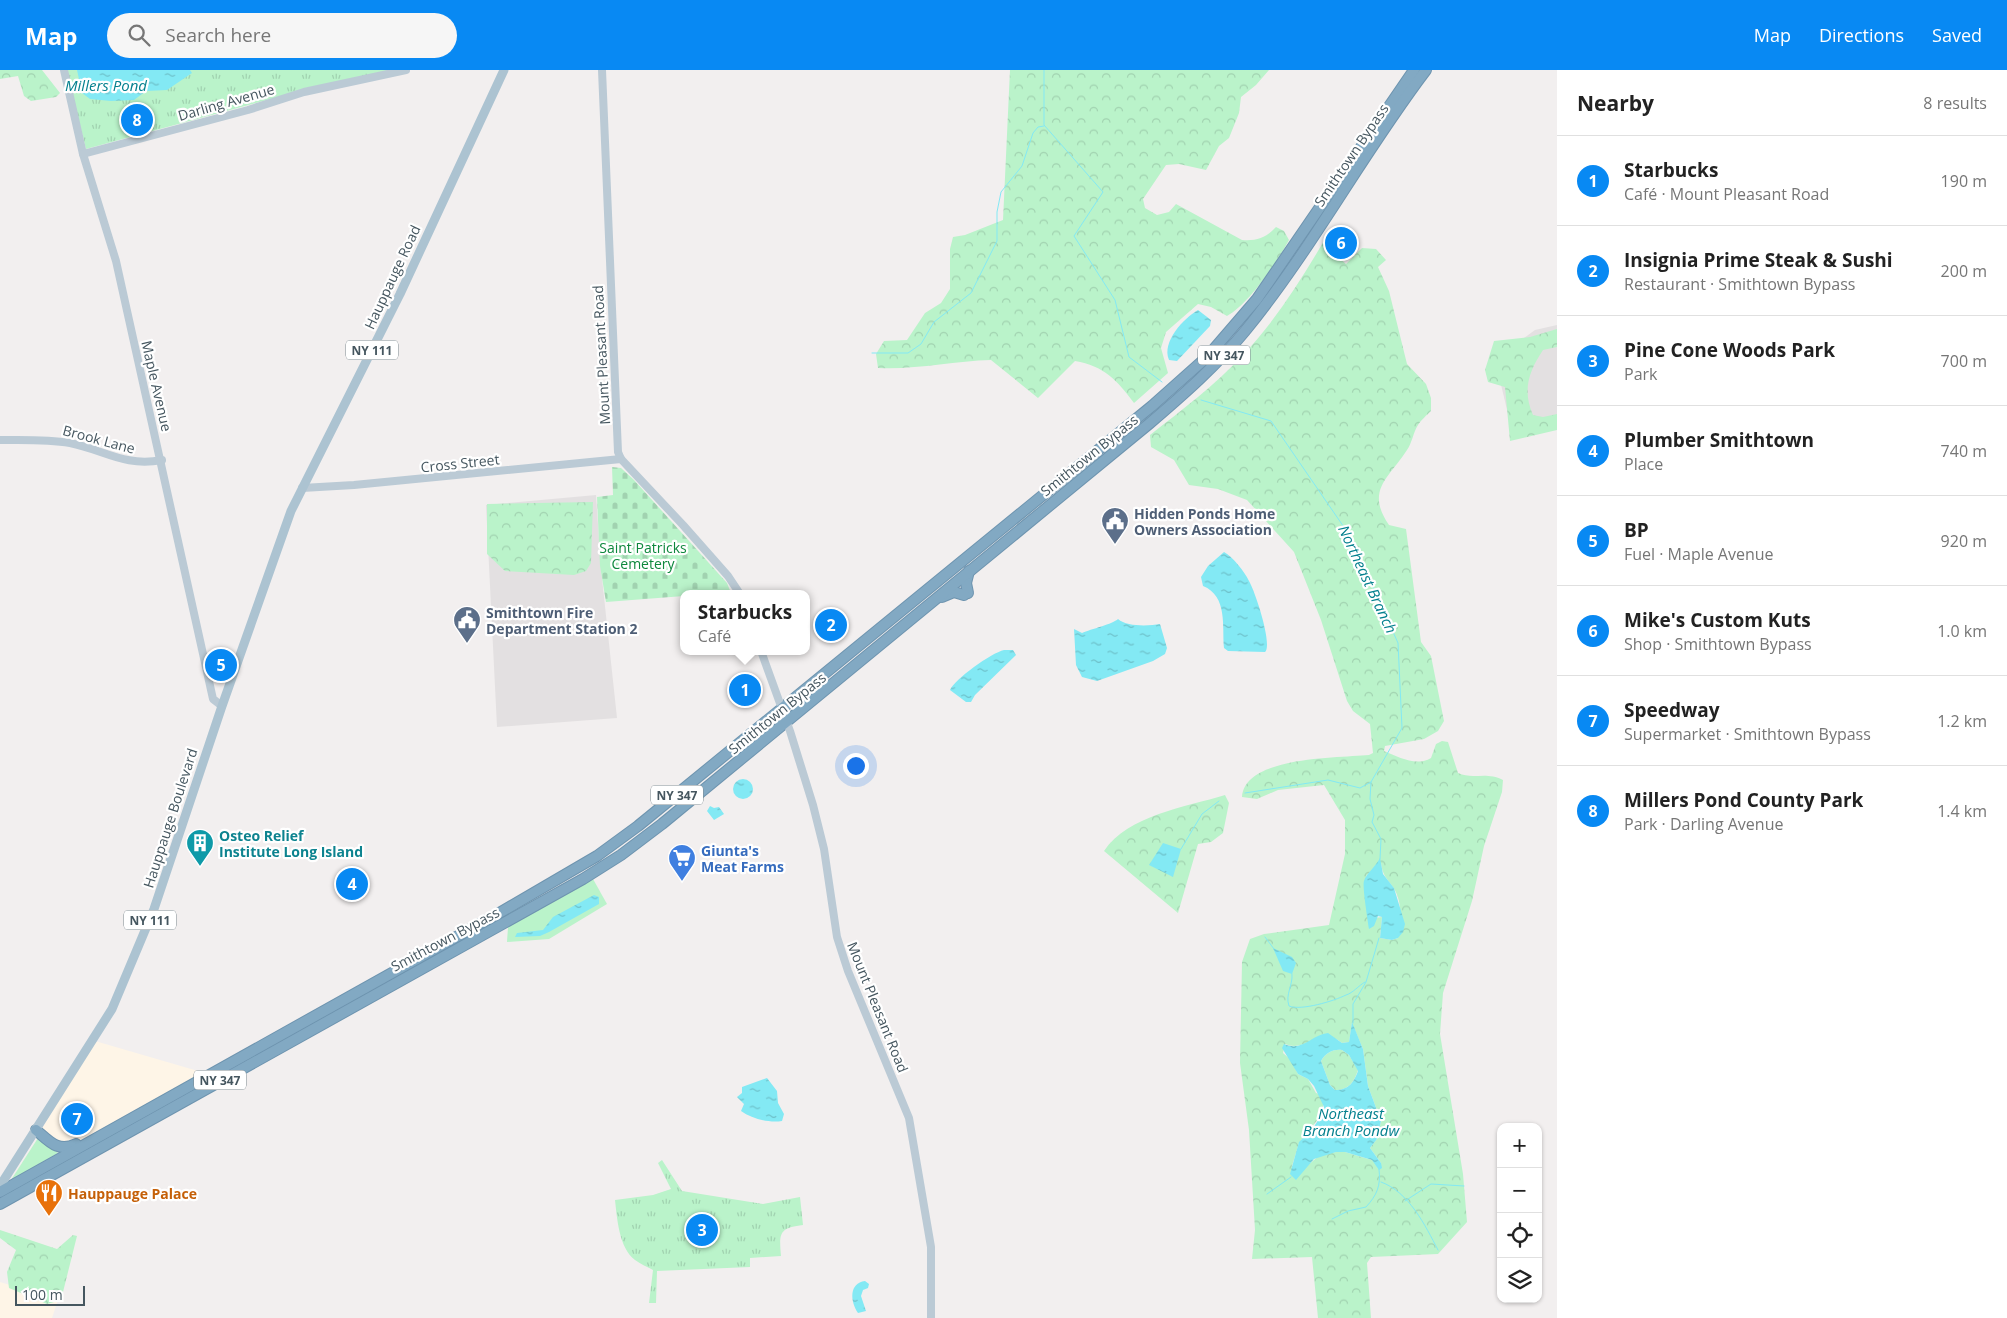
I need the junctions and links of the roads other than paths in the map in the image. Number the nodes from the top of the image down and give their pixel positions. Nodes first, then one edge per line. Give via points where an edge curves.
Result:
1 (64, 70) edge
2 (406, 70) edge
3 (504, 70) edge
4 (602, 70) edge
5 (1414, 70) edge
6 (1426, 70) edge
7 (83, 154) junction
8 (0, 440) edge
9 (621, 459) junction
10 (162, 460) junction
11 (302, 488) junction
12 (969, 571) junction
13 (737, 590) edge
14 (932, 601) junction
15 (247, 633) joint
16 (763, 655) edge
17 (222, 706) junction
18 (783, 708) junction
19 (788, 722) junction
20 (36, 1130) junction
21 (107, 1133) junction
22 (0, 1186) edge
23 (0, 1192) edge
24 (0, 1204) edge
25 (931, 1318) edge

1 - 7 street, Maple Avenue
2 - 7 street, Darling Avenue via 304,92
3 - 11 main road, Hauppauge Road / NY 111 via 396,302
4 - 9 street, Mount Pleasant Road via 614,375
5 - 18 highway, Smithtown Bypass / NY 347 via 1265,288 1207,357 1147,410
6 - 12 highway, Smithtown Bypass / NY 347 via 1271,297 1228,351 1161,414
7 - 10 street, Maple Avenue via 116,261
8 - 10 street, Brook Lane via 55,440 134,463
9 - 11 street, Cross Street via 354,486
9 - 13 street via 683,525
10 - 17 street, Maple Avenue via 214,699
11 - 15 main road, Hauppauge Road / NY 111
12 - 14 highway, Smithtown Bypass / NY 347
12 - 14 highway via 966,594 954,592
14 - 19 highway, Smithtown Bypass / NY 347
15 - 17 main road, Hauppauge Boulevard / NY 111
16 - 18 street, Mount Pleasant Road
17 - 20 main road, Hauppauge Boulevard / NY 111 via 144,936 99,1032
18 - 19 street, Mount Pleasant Road
18 - 21 highway, Smithtown Bypass / NY 347 via 597,856
19 - 24 highway, Smithtown Bypass / NY 347 via 648,835 596,871
19 - 25 street, Mount Pleasant Road via 820,832 837,937 909,1118 931,1247
20 - 21 highway via 55,1146 67,1149 102,1132
20 - 22 main road, Hauppauge Boulevard / NY 111
21 - 23 highway, Smithtown Bypass / NY 347

